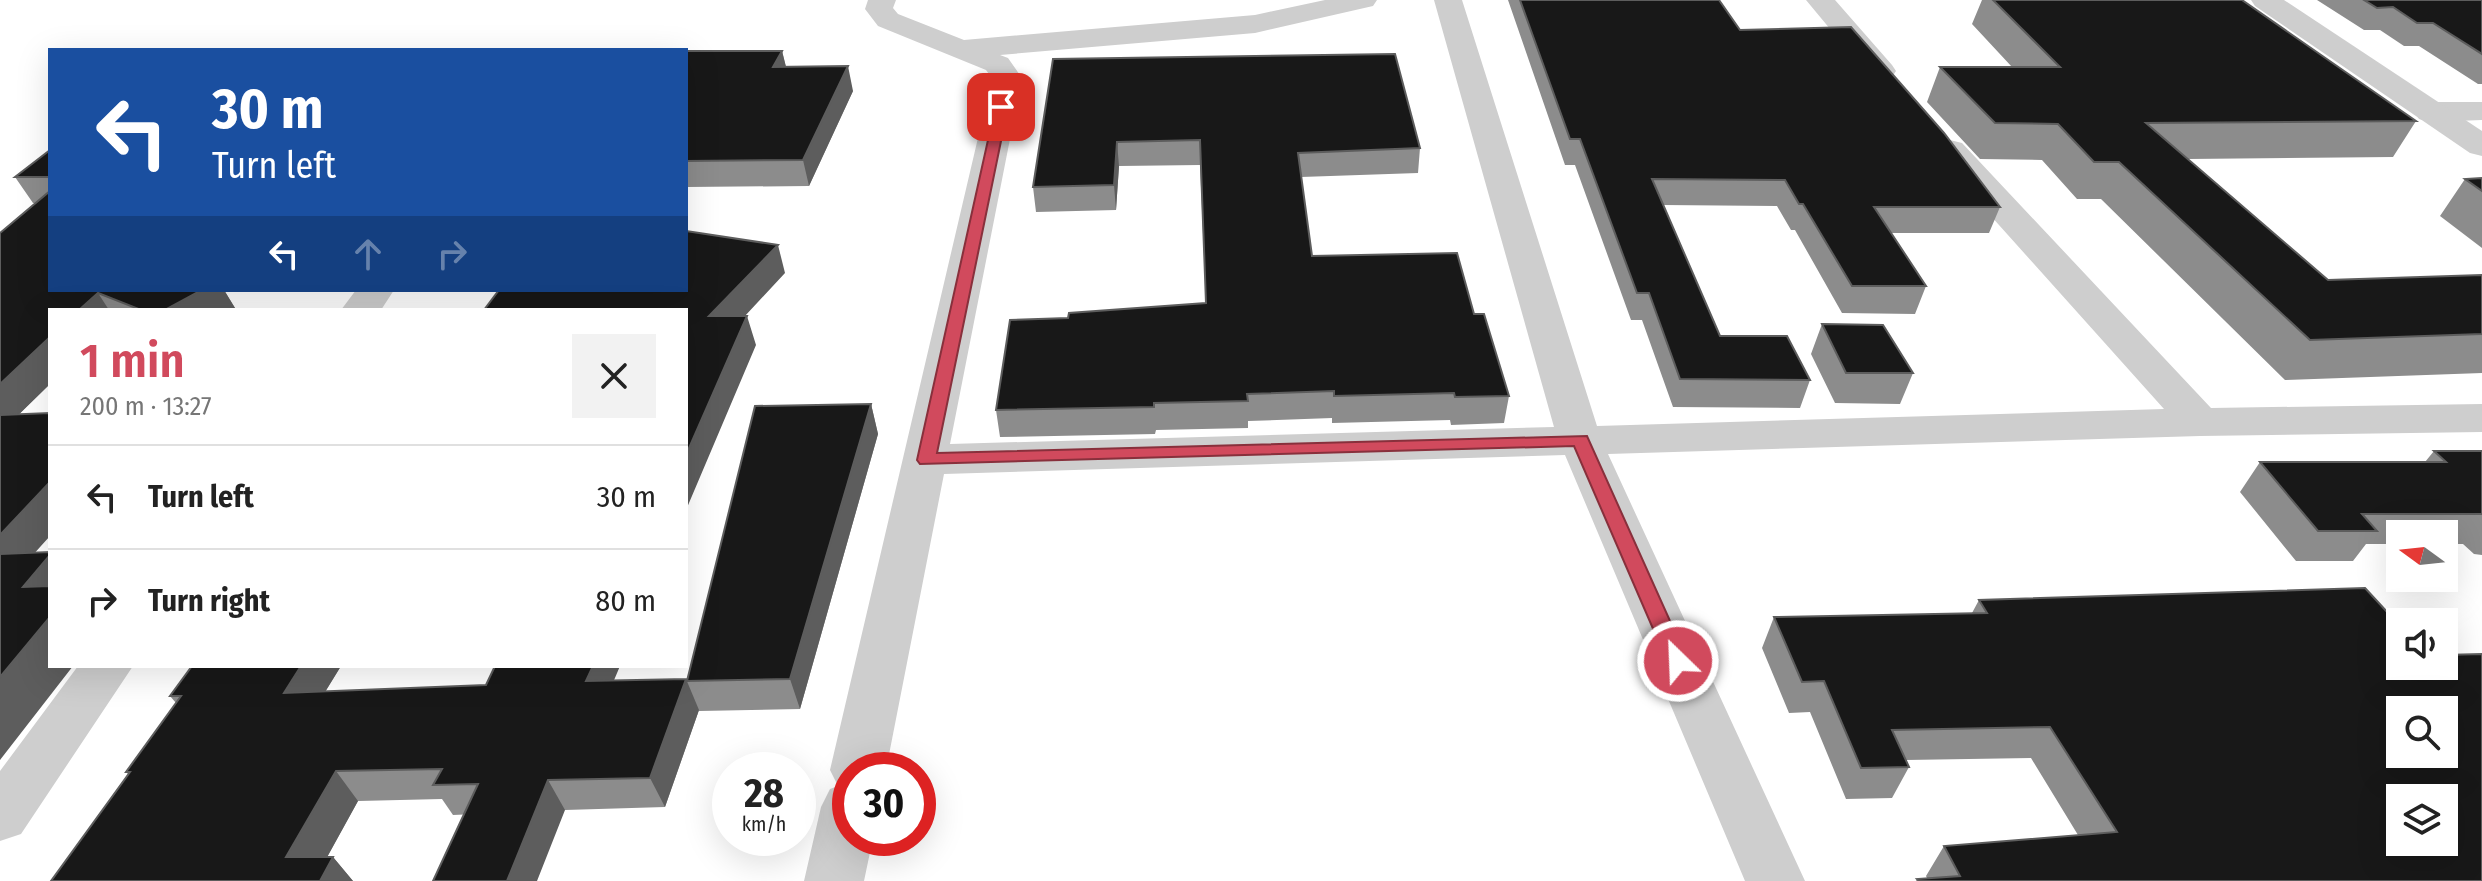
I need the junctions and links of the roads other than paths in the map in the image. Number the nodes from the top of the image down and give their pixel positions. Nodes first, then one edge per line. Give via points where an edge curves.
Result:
1 (882, 0) edge
2 (1363, 0) edge
3 (1448, 0) edge
4 (1820, 0) edge
5 (2265, 0) edge
6 (961, 49) junction
7 (1900, 94) edge
8 (2482, 111) edge
9 (2430, 112) junction
10 (1931, 129) edge
11 (2482, 146) edge
12 (2482, 418) edge
13 (2200, 422) junction
14 (1580, 440) junction
15 (926, 460) junction
16 (106, 668) edge
17 (862, 752) edge
18 (0, 816) edge
19 (839, 856) edge
20 (834, 881) edge
21 (1775, 881) edge

1 - 6 street via 879,9 888,20
2 - 6 street via 1255,24
3 - 14 street
4 - 7 street
5 - 9 street
6 - 15 street via 997,64 1007,78
8 - 9 street
9 - 11 street
10 - 13 street
12 - 13 street
13 - 14 street
14 - 15 street
14 - 21 street
15 - 17 street
16 - 18 street
19 - 20 street

